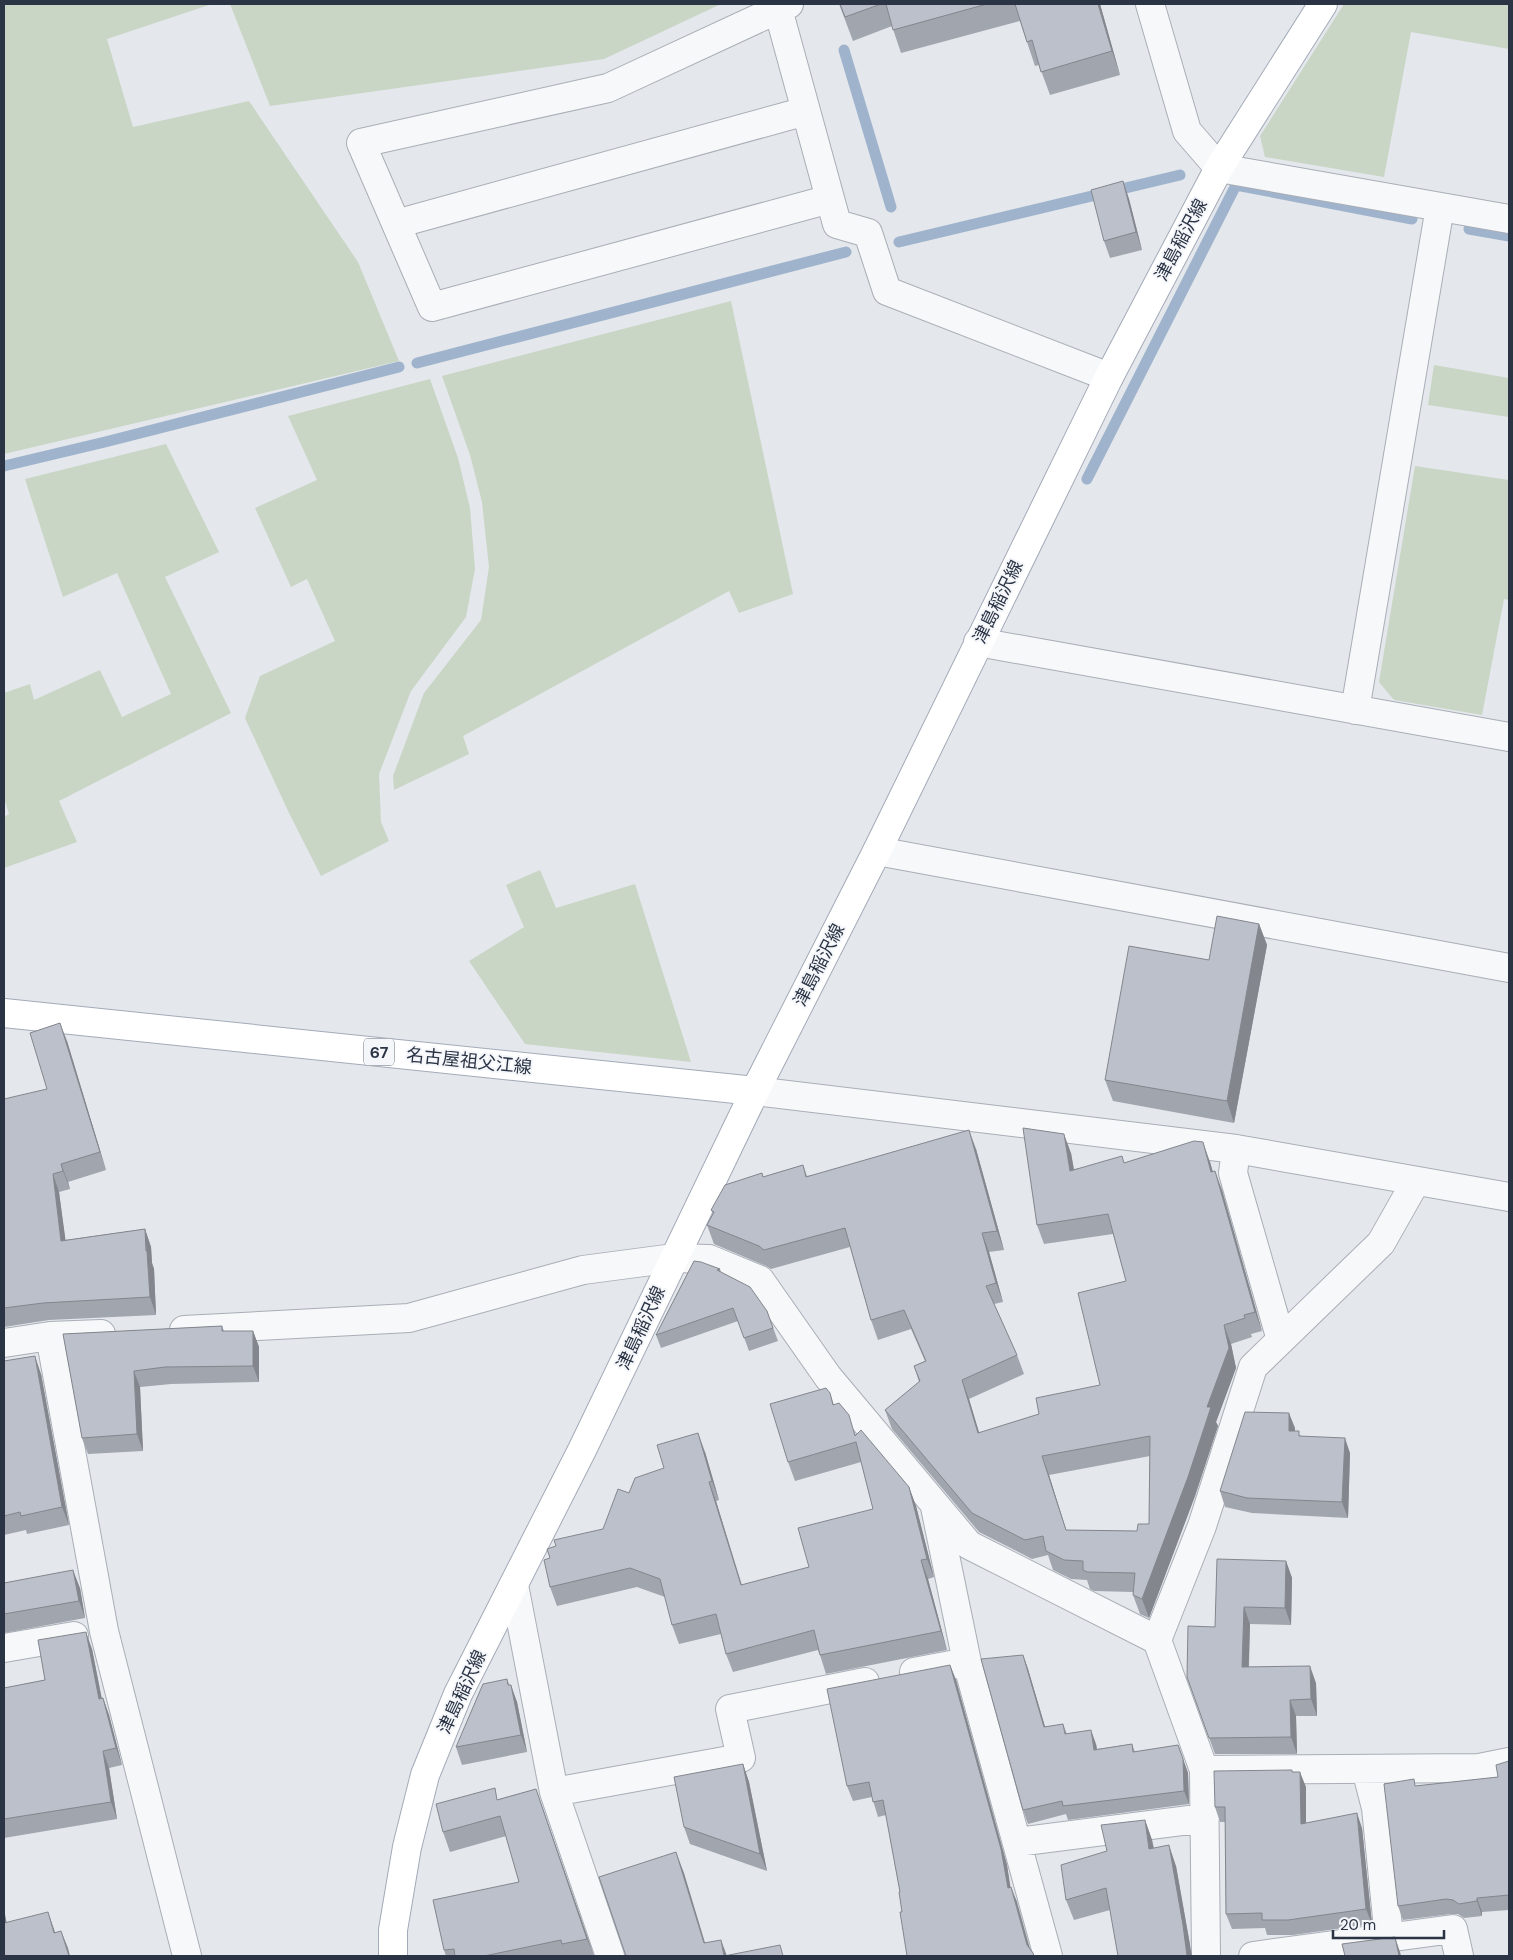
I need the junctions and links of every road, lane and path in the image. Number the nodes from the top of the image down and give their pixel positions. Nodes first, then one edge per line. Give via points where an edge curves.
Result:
1 (1150, 4) edge
2 (1322, 4) edge
3 (784, 6) edge
4 (806, 111) junction
5 (1219, 168) junction
6 (830, 199) junction
7 (1440, 207) junction
8 (1509, 219) edge
9 (396, 224) junction
10 (1109, 377) junction
11 (978, 642) junction
12 (1356, 710) junction
13 (1509, 737) edge
14 (877, 851) junction
15 (1509, 968) edge
16 (4, 1013) edge
17 (755, 1091) junction
18 (1236, 1149) junction
19 (1416, 1181) junction
20 (1509, 1197) edge
21 (674, 1258) junction
22 (160, 1331) edge
23 (130, 1332) edge
24 (50, 1336) junction
25 (1281, 1340) junction
26 (4, 1343) edge
27 (934, 1504) junction
28 (514, 1585) junction
29 (104, 1631) junction
30 (1157, 1640) junction
31 (4, 1648) edge
32 (967, 1662) junction
33 (1509, 1762) edge
34 (1366, 1769) junction
35 (1204, 1770) junction
36 (554, 1792) junction
37 (1205, 1818) junction
38 (1017, 1842) junction
39 (1389, 1938) junction
40 (186, 1956) edge
41 (393, 1956) edge
42 (610, 1956) edge
43 (1048, 1956) edge
44 (1206, 1956) edge
45 (1253, 1956) edge
46 (1459, 1956) edge

1 - 5 street via 1187,131
2 - 5 main road, 津島稲沢線
3 - 4 street
3 - 9 street via 608,88 361,143
4 - 6 street
4 - 9 street
5 - 7 street
5 - 10 main road, 津島稲沢線
6 - 9 street via 432,307
6 - 10 street via 838,224 868,232 888,291
7 - 8 street
7 - 12 street
10 - 11 main road, 津島稲沢線
11 - 12 street
11 - 14 main road, 津島稲沢線
12 - 13 street
14 - 15 street
14 - 17 main road, 津島稲沢線
16 - 17 main road, 名古屋祖父江線 / 67
17 - 18 street
17 - 21 main road, 津島稲沢線
18 - 19 street
18 - 25 street via 1233,1173
19 - 20 street
19 - 25 street via 1381,1243
21 - 22 street via 583,1270 409,1318
21 - 27 street via 709,1259 760,1280 828,1377
21 - 28 main road, 津島稲沢線
23 - 24 street
24 - 26 street
24 - 29 street
25 - 30 street via 1253,1367 1202,1526
27 - 30 street via 969,1545
27 - 32 street
28 - 36 street
28 - 41 main road, 津島稲沢線 via 458,1694 425,1775 407,1847 393,1930
29 - 31 street
29 - 40 street
30 - 35 street
32 - 36 street via 730,1709 741,1758
32 - 38 street
33 - 34 street via 1479,1768
34 - 35 street
34 - 39 street via 1376,1808
35 - 37 street
36 - 42 street
37 - 38 street
37 - 44 street
38 - 43 street
39 - 45 street
39 - 46 street via 1453,1929

